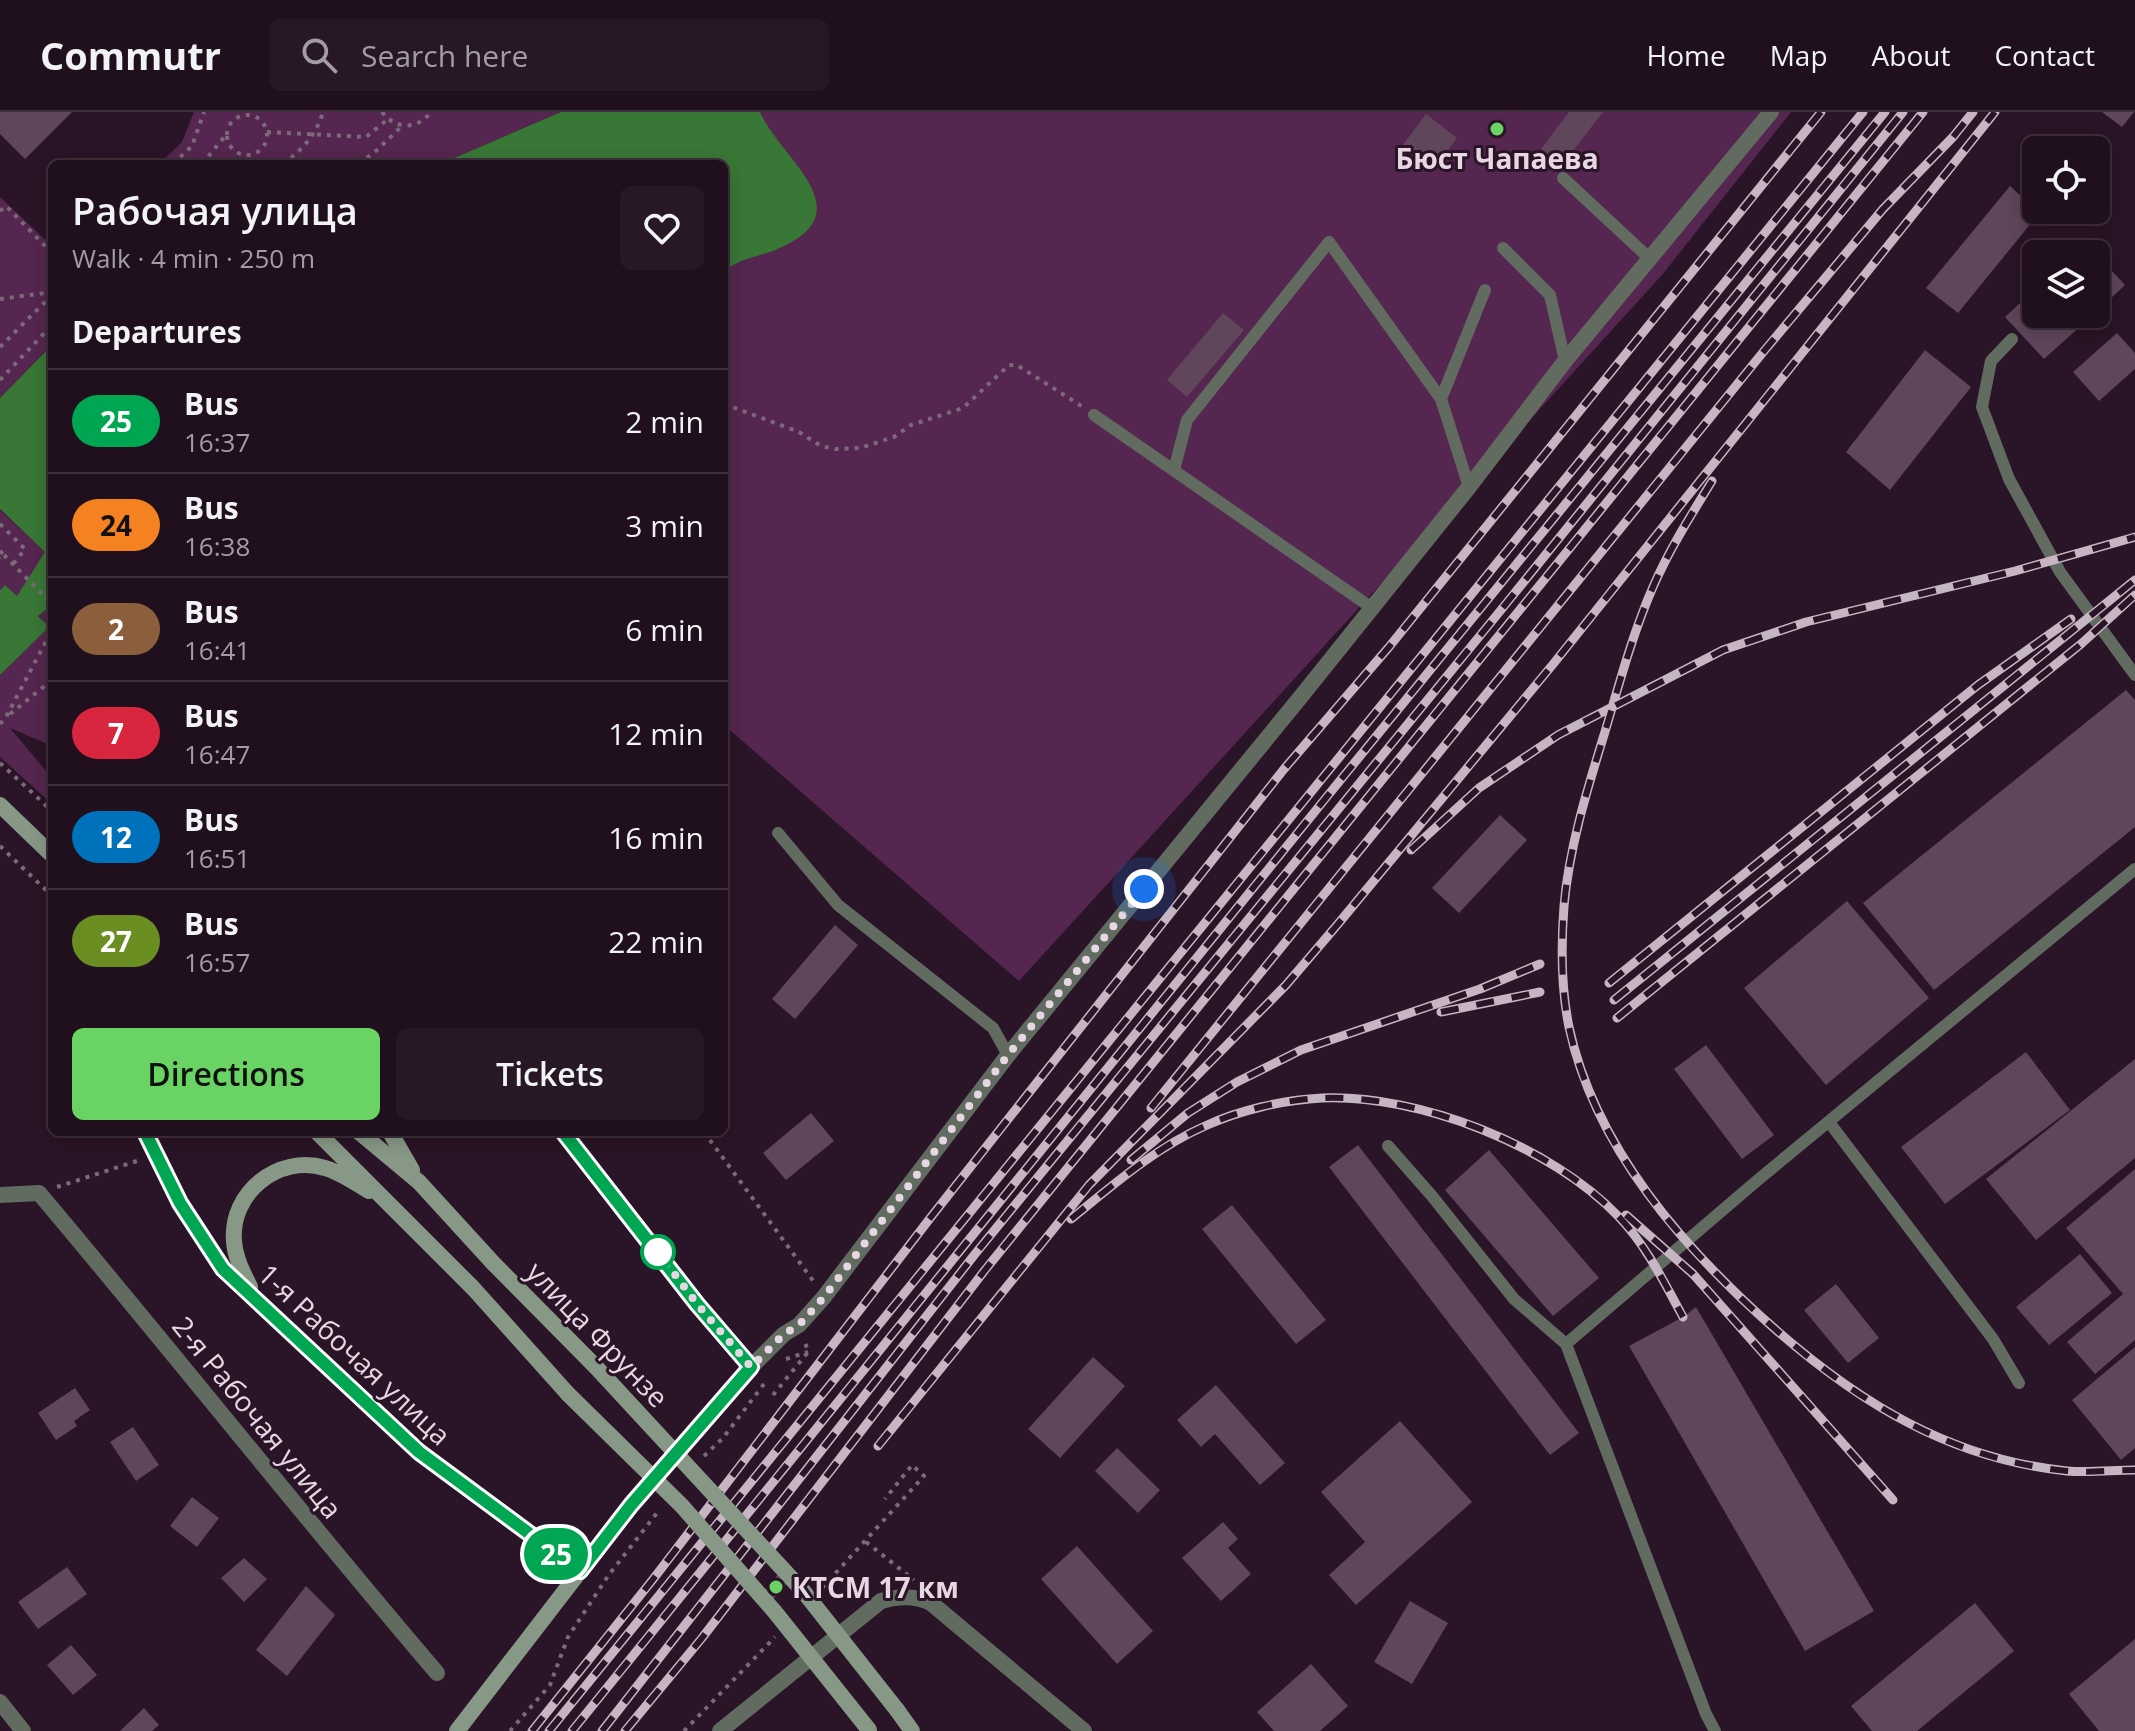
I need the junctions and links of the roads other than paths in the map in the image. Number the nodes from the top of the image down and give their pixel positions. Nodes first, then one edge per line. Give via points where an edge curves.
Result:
1 (1771, 112) edge
2 (1563, 178) dead end
3 (1503, 248) dead end
4 (1649, 258) junction
5 (1485, 290) dead end
6 (2012, 339) dead end
7 (1565, 361) junction
8 (1441, 399) junction
9 (1094, 415) road end
10 (1174, 470) junction
11 (1469, 487) junction
12 (1372, 608) junction
13 (2135, 675) edge
14 (0, 805) edge
15 (778, 833) dead end
16 (46, 849) edge
17 (2135, 869) edge
18 (1008, 1055) junction
19 (1829, 1122) junction
20 (147, 1136) edge
21 (321, 1136) edge
22 (364, 1136) edge
23 (392, 1136) edge
24 (566, 1136) edge
25 (1388, 1146) dead end
26 (419, 1182) junction
27 (0, 1195) edge
28 (391, 1203) junction
29 (254, 1296) junction
30 (1566, 1344) junction
31 (751, 1367) junction
32 (2019, 1383) dead end
33 (580, 1571) junction
34 (437, 1673) dead end
35 (0, 1702) edge
36 (23, 1731) edge
37 (457, 1731) edge
38 (720, 1731) edge
39 (869, 1731) edge
40 (912, 1731) edge
41 (1084, 1731) edge
42 (1715, 1731) edge

1 - 4 street
2 - 4 lane
3 - 7 lane via 1550,295
4 - 7 street
5 - 8 lane
6 - 13 lane via 1991,361 1982,407 2009,479 2060,572
7 - 11 street
8 - 10 lane via 1329,242 1187,420
8 - 11 lane
9 - 10 lane
10 - 12 lane
11 - 12 street
12 - 18 street
14 - 16 main road
15 - 18 lane via 838,905 993,1028
17 - 19 lane
18 - 31 street via 824,1297
19 - 30 lane
19 - 32 lane via 1993,1339
20 - 29 main road, 1-я Рабочая улица via 204,1241 223,1269
21 - 28 main road, улица Фрунзе
22 - 26 main road, улица Фрунзе
23 - 26 main road
24 - 31 main road
25 - 30 lane via 1514,1299
26 - 40 main road, улица Фрунзе, bridge via 804,1592
27 - 34 street, 2-я Рабочая улица via 39,1193
28 - 29 main road via 324,1167 295,1165 267,1175 246,1196 234,1223 235,1253
28 - 39 main road, улица Фрунзе, bridge via 568,1394 682,1506
29 - 33 main road, 1-я Рабочая улица via 419,1452
30 - 42 lane
31 - 33 main road
33 - 37 main road
35 - 36 street
38 - 41 street via 881,1601 908,1597 931,1603

